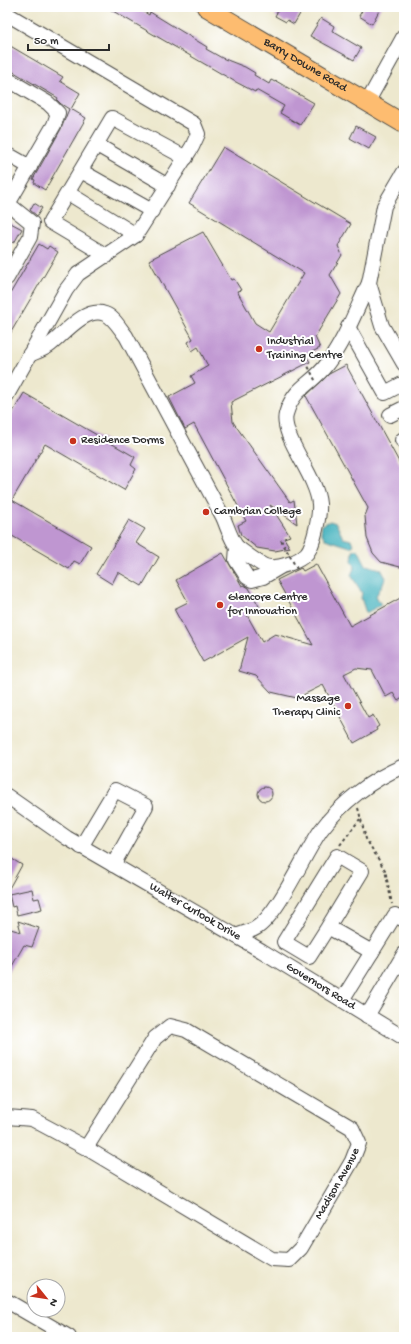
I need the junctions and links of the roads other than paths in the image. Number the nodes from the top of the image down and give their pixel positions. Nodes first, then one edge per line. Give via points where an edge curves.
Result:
1 (206, 7) edge
2 (7, 14) edge
3 (404, 36) edge
4 (7, 79) edge
5 (368, 101) junction
6 (404, 124) edge
7 (97, 145) junction
8 (7, 154) edge
9 (186, 158) junction
10 (30, 167) junction
11 (81, 171) junction
12 (404, 172) edge
13 (168, 186) junction
14 (68, 193) junction
15 (8, 204) edge
16 (152, 211) junction
17 (136, 236) junction
18 (107, 256) junction
19 (12, 258) edge
20 (7, 278) edge
21 (369, 283) junction
22 (348, 327) junction
23 (29, 355) junction
24 (404, 364) edge
25 (11, 380) edge
26 (404, 382) edge
27 (7, 395) edge
28 (404, 408) edge
29 (390, 415) dead end
30 (237, 547) junction
31 (290, 567) junction
32 (404, 766) edge
33 (7, 796) edge
34 (81, 847) junction
35 (113, 865) junction
36 (399, 918) edge
37 (328, 927) junction
38 (236, 936) junction
39 (372, 952) junction
40 (404, 954) edge
41 (342, 1000) junction
42 (367, 1016) junction
43 (404, 1038) edge
44 (7, 1117) edge
45 (86, 1148) junction
46 (7, 1300) edge
47 (69, 1337) edge

1 - 5 main road, Barry Downe Road
2 - 9 street via 194,124 198,134
3 - 5 street
4 - 10 street via 48,103 58,113
5 - 6 main road, Barry Downe Road
7 - 9 street via 112,118
7 - 11 street
7 - 13 street
8 - 10 street
9 - 13 street
10 - 15 street
11 - 14 street
11 - 16 street
12 - 21 street via 384,206
13 - 16 street
14 - 17 street
14 - 18 street via 50,222
15 - 19 street via 32,223 30,237
16 - 17 street
17 - 18 street
18 - 23 street via 78,274
19 - 20 street
21 - 22 street
21 - 24 street via 382,326
22 - 26 street via 385,393
22 - 31 street via 328,364 294,395 285,417 289,437 317,488 319,505 316,530 307,553
23 - 25 street
23 - 30 street via 49,345 83,317 100,313 112,318 126,336
25 - 27 street
28 - 29 street
30 - 31 street via 265,566
30 - 31 street via 236,560 247,577 252,580
32 - 38 street, Walter Curlook Drive via 387,773 339,808 320,831 269,915 256,928
33 - 34 street, Walter Curlook Drive
34 - 35 street, Walter Curlook Drive
34 - 35 street via 115,790 146,806
35 - 38 street, Walter Curlook Drive
36 - 39 street
37 - 37 street via 309,957 284,942 337,856 362,871
37 - 39 street
38 - 41 street, Governors Road
39 - 41 street
40 - 42 street
41 - 42 street, Governors Road
42 - 43 street, Governors Road
44 - 45 street, Madison Avenue via 32,1119
45 - 45 street, Madison Avenue via 272,1260 289,1260 301,1248 352,1161 358,1143 352,1128 186,1030 170,1026 155,1038
46 - 47 street

